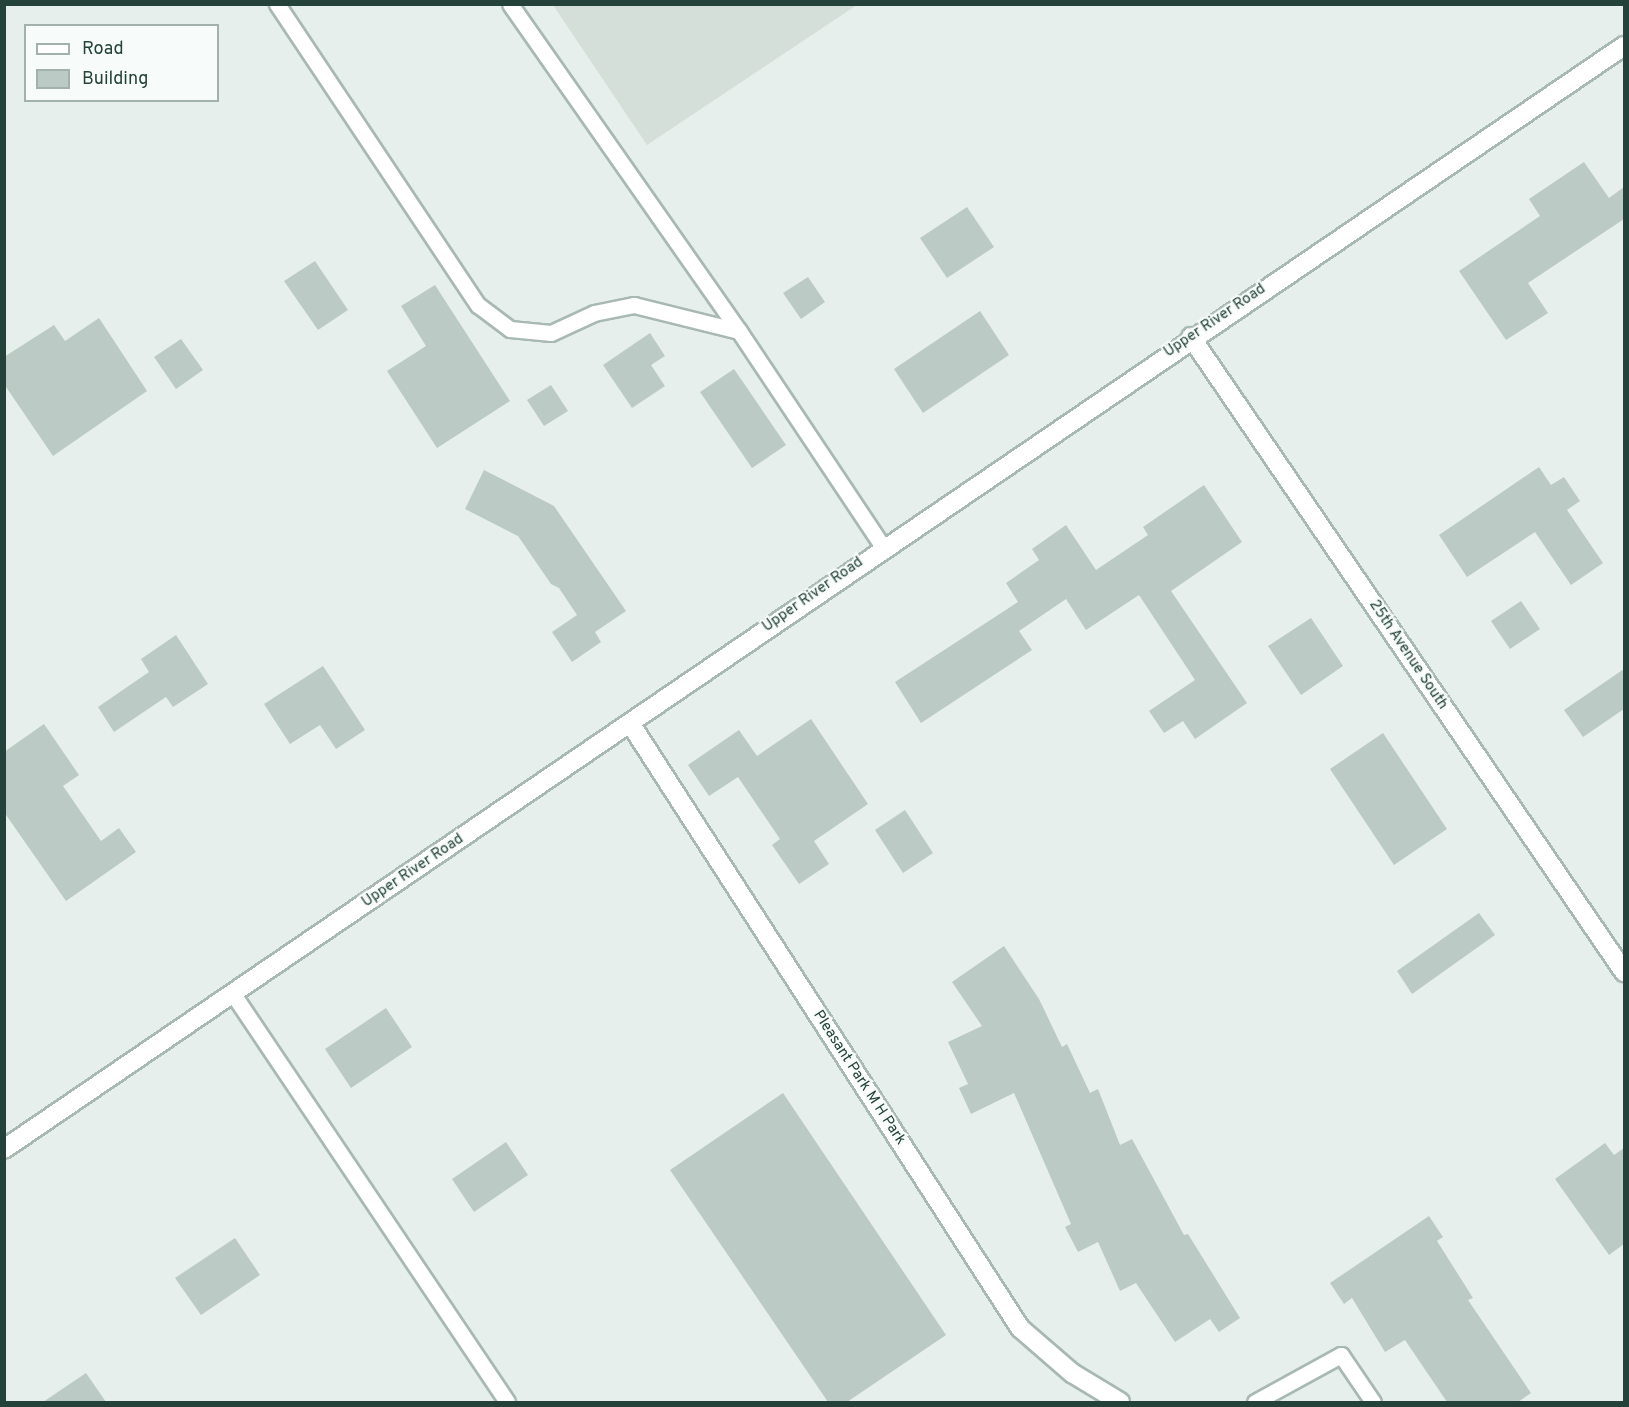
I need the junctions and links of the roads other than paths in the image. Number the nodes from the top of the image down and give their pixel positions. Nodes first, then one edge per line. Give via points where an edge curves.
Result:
1 (278, 4) edge
2 (510, 4) edge
3 (1624, 46) edge
4 (739, 331) junction
5 (1191, 337) junction
6 (883, 546) junction
7 (630, 723) junction
8 (1624, 972) edge
9 (233, 994) junction
10 (4, 1149) edge
11 (507, 1402) edge
12 (1120, 1402) edge
13 (1255, 1402) edge
14 (1373, 1402) edge

1 - 4 lane via 478,304 510,329 551,333 594,313 634,304
2 - 4 lane
3 - 5 street, Upper River Road
4 - 6 lane
5 - 6 street, Upper River Road
5 - 8 street, 25th Avenue South
6 - 7 street, Upper River Road
7 - 9 street, Upper River Road
7 - 12 street, Pleasant Park M H Park via 1020,1328 1072,1373
9 - 10 street, Upper River Road
9 - 11 lane
13 - 14 lane via 1341,1355

